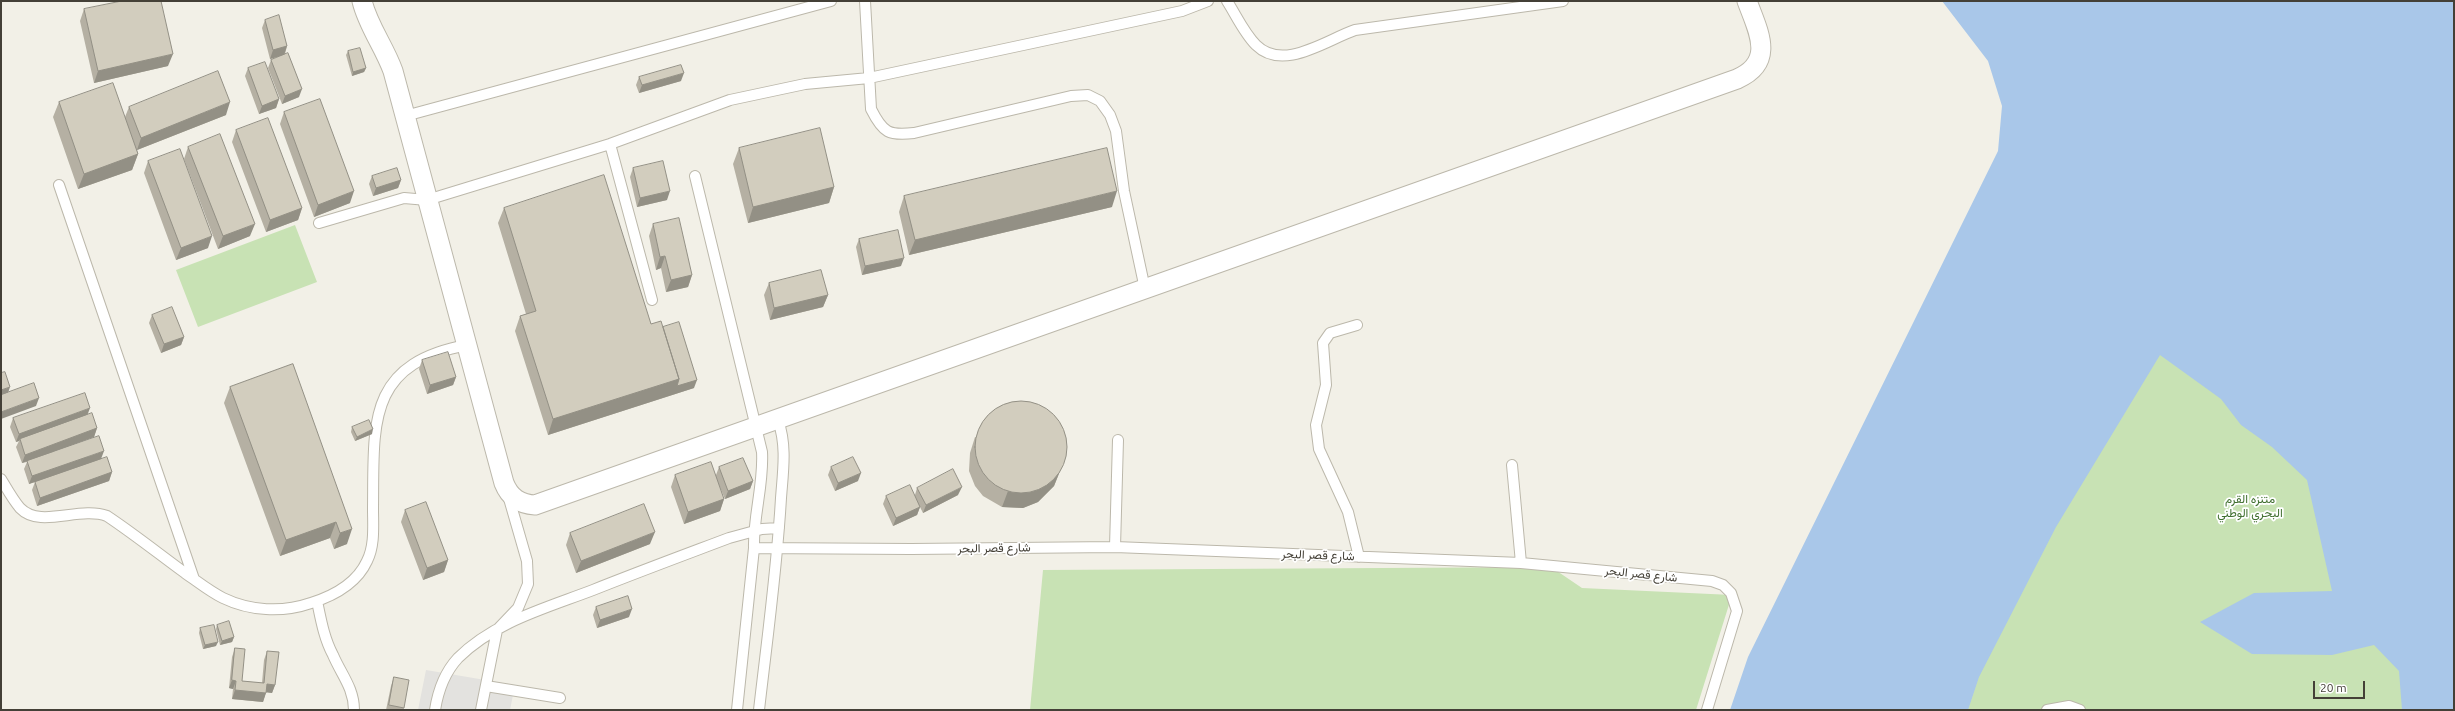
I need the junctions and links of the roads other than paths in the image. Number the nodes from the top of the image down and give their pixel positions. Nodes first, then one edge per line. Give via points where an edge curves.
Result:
1 (362, 1) edge
2 (831, 1) edge
3 (865, 1) edge
4 (1208, 1) edge
5 (1227, 1) edge
6 (1563, 1) edge
7 (1747, 1) edge
8 (869, 78) junction
9 (405, 116) junction
10 (610, 144) junction
11 (695, 176) dead end
12 (59, 185) dead end
13 (427, 200) junction
14 (318, 223) dead end
15 (1145, 289) junction
16 (652, 300) dead end
17 (1357, 325) dead end
18 (467, 345) junction
19 (778, 420) junction
20 (757, 427) junction
21 (1118, 440) dead end
22 (1512, 465) dead end
23 (1, 480) edge
24 (507, 490) junction
25 (779, 528) junction
26 (754, 531) junction
27 (777, 547) junction
28 (1114, 547) junction
29 (754, 548) junction
30 (1359, 557) junction
31 (1521, 562) junction
32 (194, 579) junction
33 (317, 601) junction
34 (497, 630) junction
35 (486, 686) junction
36 (560, 698) dead end
37 (354, 710) edge
38 (435, 710) edge
39 (481, 710) edge
40 (737, 710) edge
41 (759, 710) edge
42 (1707, 710) edge
43 (2047, 710) edge
44 (2080, 710) edge

1 - 9 street via 369,23 389,58
2 - 9 lane
3 - 8 lane
4 - 8 lane via 1182,11
5 - 6 lane via 1256,45 1275,57 1302,54 1334,37 1355,30
7 - 15 street via 1762,48 1757,63 1745,75
8 - 10 lane via 805,84 730,100
8 - 15 lane via 871,110 881,127 897,135 1071,96 1088,95 1100,101 1110,115 1116,131 1124,191
9 - 13 street
10 - 13 lane
10 - 16 lane
11 - 20 lane
12 - 32 lane
13 - 14 lane via 404,198
13 - 18 street
15 - 19 street
17 - 30 lane via 1330,333 1323,343 1326,385 1316,425 1319,449 1348,512
18 - 24 street
18 - 33 lane via 445,349 421,359 400,375 385,396 374,434 371,552 356,578
19 - 20 street
19 - 25 lane via 784,446
20 - 24 street via 535,505 518,502
20 - 26 lane via 762,469
21 - 28 lane
22 - 31 lane
23 - 32 lane via 26,513 40,518 89,512 107,516
24 - 34 lane via 527,561 528,584 518,608
25 - 26 lane
25 - 27 lane
26 - 29 lane
26 - 34 lane via 729,538 562,602
27 - 28 lane, شارع قصر البحر
27 - 29 lane, شارع قصر البحر
27 - 41 lane
28 - 30 lane, شارع قصر البحر
29 - 40 lane
30 - 31 lane, شارع قصر البحر
31 - 42 lane, شارع قصر البحر via 1712,581 1723,585 1734,599 1736,616
32 - 33 lane via 223,598 249,607 277,610
33 - 37 lane via 323,632 351,690
34 - 35 lane
34 - 38 lane via 469,649 448,671 441,684
35 - 36 lane
35 - 39 lane
43 - 44 lane via 2069,706

